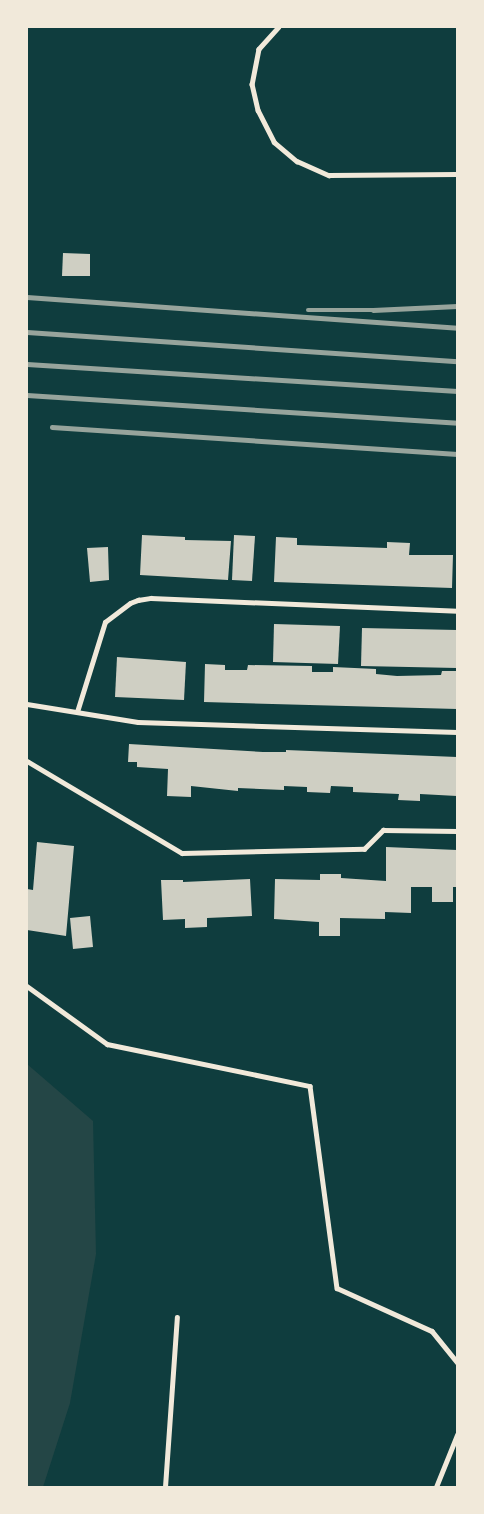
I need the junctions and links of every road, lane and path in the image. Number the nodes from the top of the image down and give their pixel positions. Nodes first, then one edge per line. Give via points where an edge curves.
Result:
1 (279, 27) edge
2 (457, 174) edge
3 (457, 611) edge
4 (27, 704) edge
5 (77, 712) junction
6 (457, 732) edge
7 (27, 761) edge
8 (457, 831) edge
9 (27, 986) edge
10 (177, 1317) dead end
11 (457, 1362) edge
12 (457, 1435) edge
13 (165, 1487) edge
14 (436, 1487) edge

1 - 2 lane via 259,49 252,84 258,110 274,142 297,161 329,175
3 - 5 lane via 138,600 105,622
4 - 5 lane
5 - 6 lane via 138,722
7 - 8 lane via 182,853 364,849 383,830
9 - 11 lane via 108,1044 310,1086 337,1287 432,1331
10 - 13 lane
12 - 14 lane

